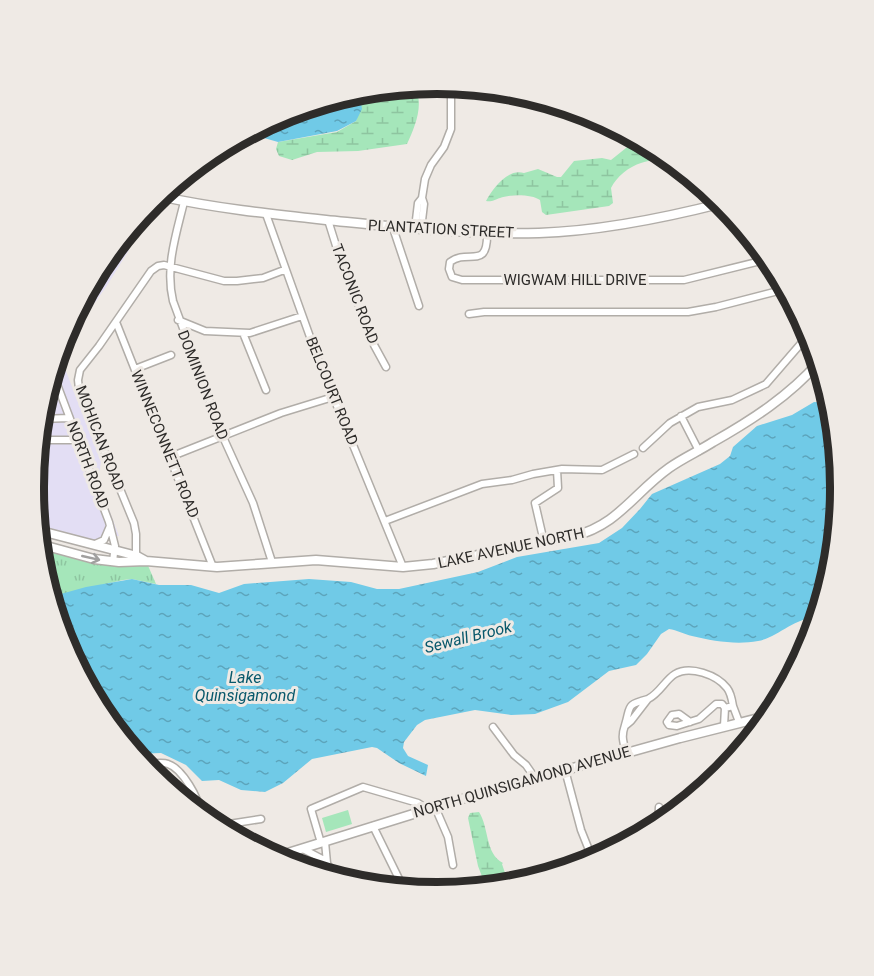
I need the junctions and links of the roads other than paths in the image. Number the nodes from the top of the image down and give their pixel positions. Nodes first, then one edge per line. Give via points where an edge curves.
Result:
1 (451, 95) edge
2 (171, 199) edge
3 (184, 202) junction
4 (710, 206) edge
5 (266, 214) junction
6 (328, 220) junction
7 (393, 228) junction
8 (418, 229) junction
9 (487, 233) junction
10 (759, 262) edge
11 (170, 266) junction
12 (284, 270) junction
13 (778, 291) edge
14 (419, 306) dead end
15 (470, 314) dead end
16 (302, 316) junction
17 (178, 320) junction
18 (116, 322) junction
19 (243, 333) junction
20 (803, 342) edge
21 (171, 355) dead end
22 (386, 367) dead end
23 (135, 369) junction
24 (812, 369) edge
25 (57, 385) edge
26 (266, 390) dead end
27 (333, 397) junction
28 (681, 416) junction
29 (69, 418) junction
30 (50, 419) edge
31 (223, 437) junction
32 (47, 440) edge
33 (78, 440) junction
34 (643, 448) dead end
35 (699, 451) junction
36 (634, 454) dead end
37 (170, 457) junction
38 (557, 470) junction
39 (385, 521) junction
40 (111, 526) junction
41 (46, 532) edge
42 (544, 542) junction
43 (90, 544) junction
44 (48, 546) edge
45 (115, 551) junction
46 (136, 559) junction
47 (113, 561) junction
48 (272, 562) junction
49 (213, 567) junction
50 (403, 567) junction
51 (648, 699) junction
52 (733, 706) junction
53 (725, 708) junction
54 (756, 718) edge
55 (690, 722) dead end
56 (739, 722) junction
57 (625, 726) junction
58 (724, 726) junction
59 (493, 727) dead end
60 (626, 753) junction
61 (157, 764) edge
62 (565, 770) junction
63 (535, 778) junction
64 (197, 800) edge
65 (659, 807) dead end
66 (431, 808) junction
67 (659, 813) edge
68 (261, 819) dead end
69 (231, 824) edge
70 (373, 825) junction
71 (323, 842) junction
72 (303, 849) junction
73 (590, 851) edge
74 (289, 853) edge
75 (327, 864) joint
76 (453, 865) dead end
77 (399, 880) edge

1 - 8 street via 450,132 427,174
2 - 3 main road, PLANTATION STREET
3 - 5 main road, PLANTATION STREET
3 - 11 street, DOMINION ROAD
4 - 9 main road, PLANTATION STREET via 578,230
5 - 6 main road, PLANTATION STREET
5 - 12 street, BELCOURT ROAD
6 - 7 main road, PLANTATION STREET
6 - 22 street, TACONIC ROAD via 374,345
7 - 8 main road, PLANTATION STREET
7 - 14 street
8 - 9 main road, PLANTATION STREET
9 - 10 street, WIGWAM HILL DRIVE via 487,246 481,255 450,262 452,278 684,280
11 - 12 street via 224,281 263,278
11 - 17 street, DOMINION ROAD
11 - 18 street, MOHICAN ROAD via 158,266 151,271
12 - 16 street, BELCOURT ROAD
13 - 15 street via 688,312
16 - 19 street
16 - 27 street, BELCOURT ROAD
17 - 19 street via 205,330
17 - 31 street, DOMINION ROAD
18 - 23 street, WINNECONNETT ROAD
18 - 46 street, MOHICAN ROAD via 80,370 78,383 134,523
19 - 26 street
20 - 28 street via 766,384
21 - 23 street
23 - 37 street, WINNECONNETT ROAD
24 - 35 main road, LAKE AVENUE NORTH via 771,406
25 - 29 street, NORTH ROAD
27 - 31 street
27 - 39 street, BELCOURT ROAD
28 - 34 street
28 - 35 street
29 - 30 street
29 - 33 street, NORTH ROAD
31 - 37 street
31 - 48 street, DOMINION ROAD via 253,503
32 - 33 street
33 - 40 street, NORTH ROAD
35 - 42 main road, LAKE AVENUE NORTH via 654,479 600,527
36 - 38 street via 602,470
37 - 49 street, WINNECONNETT ROAD
38 - 39 street via 471,488
38 - 42 street via 558,488 535,503
39 - 50 street, BELCOURT ROAD
40 - 43 street via 104,540
40 - 45 street, NORTH ROAD
41 - 43 main road, LAKE AVENUE NORTH
42 - 50 main road, LAKE AVENUE NORTH
43 - 45 main road, LAKE AVENUE NORTH
44 -> 47 main road, LAKE AVENUE NORTH
45 - 46 main road, LAKE AVENUE NORTH
45 - 47 street, NORTH ROAD
46 - 47 main road, LAKE AVENUE NORTH
46 - 49 main road, LAKE AVENUE NORTH
48 - 49 main road, LAKE AVENUE NORTH
48 - 50 main road, LAKE AVENUE NORTH via 316,560
51 - 52 street via 673,675 689,671 706,674 723,684
51 - 57 street
51 - 57 street via 629,707
52 - 53 street
52 - 56 street
53 - 55 street via 714,704 703,717
53 - 58 street
54 - 56 main road, NORTH QUINSIGAMOND AVENUE
56 - 58 main road, NORTH QUINSIGAMOND AVENUE
57 - 60 street via 622,734
58 - 60 main road, NORTH QUINSIGAMOND AVENUE
59 - 63 street
60 - 62 main road, NORTH QUINSIGAMOND AVENUE
61 - 64 street via 176,768
62 - 63 main road, NORTH QUINSIGAMOND AVENUE
62 - 73 street
63 - 66 main road, NORTH QUINSIGAMOND AVENUE
65 - 67 street
66 - 70 main road, NORTH QUINSIGAMOND AVENUE
66 - 71 street via 363,788 311,809
66 - 76 street via 448,837
68 - 69 street
70 - 71 main road, NORTH QUINSIGAMOND AVENUE
70 - 77 street
71 - 72 main road, NORTH QUINSIGAMOND AVENUE
71 - 75 street
72 - 74 main road, NORTH QUINSIGAMOND AVENUE
72 - 75 street

